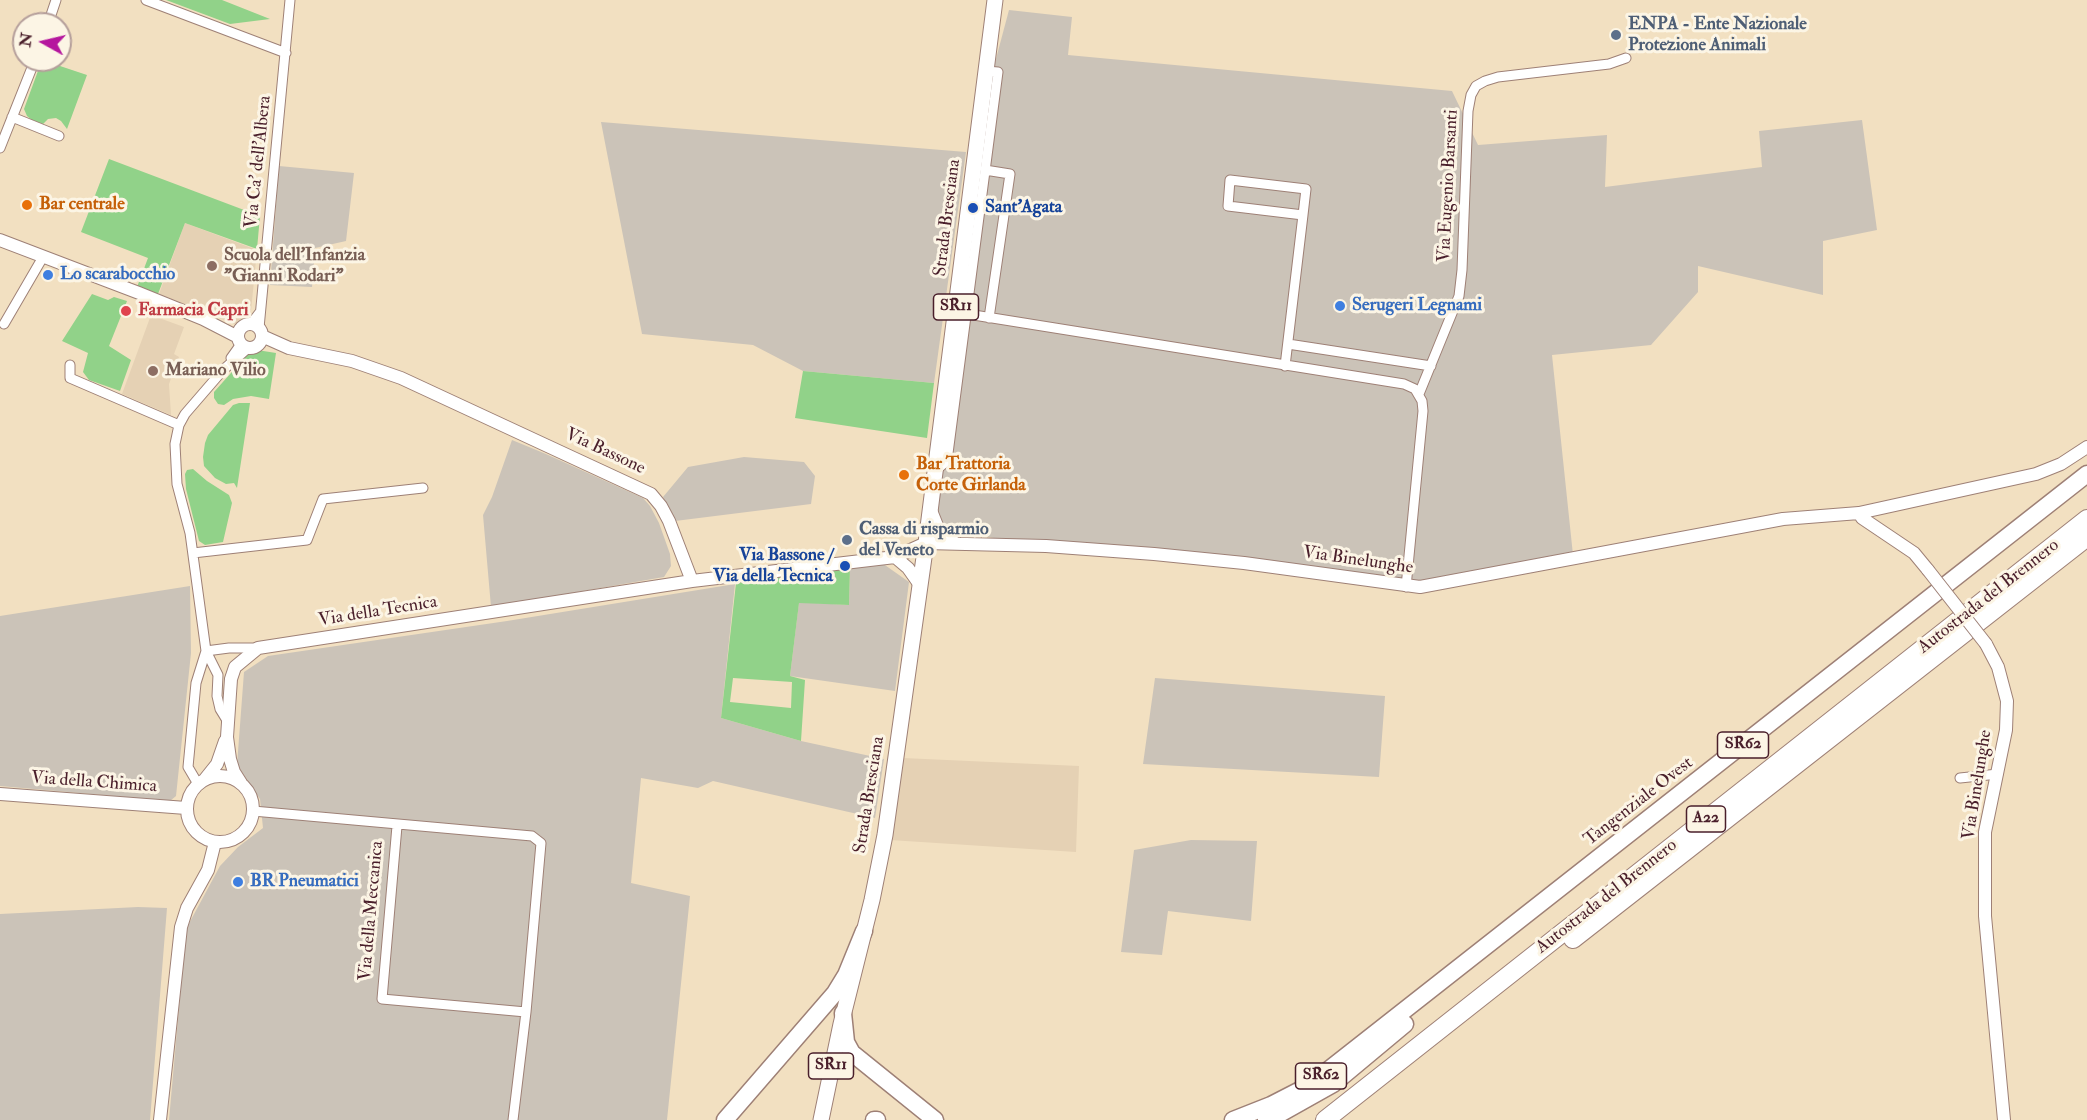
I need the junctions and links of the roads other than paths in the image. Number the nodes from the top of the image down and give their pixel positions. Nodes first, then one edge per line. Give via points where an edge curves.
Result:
1 (146, 0) edge
2 (290, 0) edge
3 (995, 0) edge
4 (286, 53) junction
5 (1626, 58) dead end
6 (986, 71) junction
7 (30, 72) edge
8 (12, 117) junction
9 (59, 136) dead end
10 (0, 148) edge
11 (985, 170) junction
12 (1303, 215) junction
13 (0, 240) edge
14 (43, 256) junction
15 (961, 313) junction
16 (989, 318) junction
17 (4, 324) dead end
18 (250, 336) junction
19 (1288, 344) junction
20 (70, 365) dead end
21 (1285, 366) junction
22 (1431, 366) junction
23 (1419, 394) junction
24 (179, 425) junction
25 (2087, 447) edge
26 (2087, 474) edge
27 (2087, 486) edge
28 (423, 488) dead end
29 (930, 508) junction
30 (1859, 513) junction
31 (2087, 519) edge
32 (2087, 537) edge
33 (926, 543) junction
34 (955, 543) junction
35 (193, 553) junction
36 (895, 556) junction
37 (692, 582) junction
38 (920, 585) junction
39 (1406, 586) junction
40 (258, 648) junction
41 (206, 651) junction
42 (228, 722) junction
43 (227, 737) junction
44 (1998, 774) junction
45 (1960, 778) dead end
46 (201, 781) junction
47 (241, 783) junction
48 (0, 794) edge
49 (186, 808) junction
50 (254, 811) junction
51 (397, 825) junction
52 (215, 842) junction
53 (864, 931) junction
54 (526, 1012) junction
55 (843, 1013) junction
56 (1333, 1084) junction
57 (160, 1120) edge
58 (513, 1120) edge
59 (725, 1120) edge
60 (821, 1120) edge
61 (935, 1120) edge
62 (1233, 1120) edge
63 (1266, 1120) edge
64 (1285, 1120) edge
65 (1325, 1120) edge
66 (1343, 1120) edge
67 (2004, 1120) edge

1 - 4 street
2 - 4 street, Via Ca' dell'Albera
3 - 6 main road, Strada Bresciana / SR11
4 - 18 street, Via Ca' dell'Albera via 261,310
5 - 22 street, Via Eugenio Barsanti via 1609,64 1498,77 1476,86 1468,111 1459,297
6 - 11 street, Strada Bresciana via 998,72
6 - 15 main road, Strada Bresciana / SR11
7 - 8 street
8 - 9 street
8 - 10 street
11 - 15 street, Strada Bresciana
11 - 16 street, Strada Bresciana via 1010,174
12 - 12 street via 1228,206 1230,180 1306,189
12 - 19 street
13 - 14 street
14 - 17 street
14 - 18 street, Via Bassone
15 - 16 street
15 - 29 main road, Strada Bresciana / SR11 via 944,442
16 - 21 street
18 - 24 street
18 - 37 street, Via Bassone via 401,378 651,494 669,521
19 - 21 street
19 - 22 street
20 - 24 street via 70,378
21 - 23 street via 1404,384
22 - 23 street, Via Eugenio Barsanti
23 - 39 street, Via Eugenio Barsanti via 1423,411
24 - 35 street via 175,444 177,484
25 - 30 street, Via Binelunghe via 2036,474
26 - 62 highway, Tangenziale Ovest / SR62 via 1308,1086
27 - 56 highway, Tangenziale Ovest / SR62
28 - 35 street via 323,499 307,540
29 - 33 main road, Strada Bresciana / SR11
29 - 34 street via 938,528
30 - 39 street, Via Binelunghe via 1783,519 1420,587
30 - 44 street, Via Binelunghe, bridge via 1914,554 1986,644 1998,667 2007,701
31 - 65 highway, Autostrada del Brennero / A22
32 - 66 highway, Autostrada del Brennero / A22
33 - 34 street, Via Binelunghe
33 - 36 street
33 - 38 main road, Strada Bresciana / SR11
34 - 39 street, Via Binelunghe via 1154,554
35 - 41 street
36 - 37 street
36 - 38 street
37 - 40 street, Via della Tecnica
38 - 53 main road, Strada Bresciana / SR11 via 885,835
40 - 41 street, Via della Tecnica
40 - 42 street via 235,667
41 - 42 street via 218,675 217,696
41 - 46 street via 196,683 188,767
42 - 43 street
43 - 46 street via 217,764
43 - 47 street via 230,759
44 - 45 street
44 - 67 street, Via Binelunghe via 1985,832 1985,916
46 - 47 street via 217,775
46 - 49 street
47 - 50 street
48 - 49 street, Via della Chimica
49 - 52 street via 194,831
50 - 51 street, Via della Meccanica
50 - 52 street via 241,835
51 - 54 street, Via della Meccanica via 532,836 541,843
51 - 54 street, Via della Meccanica via 382,999
52 - 57 street via 208,870 181,927
53 - 55 main road, Strada Bresciana / SR11
53 - 59 highway via 835,993
54 - 58 street, Via della Meccanica
55 - 60 main road, Strada Bresciana / SR11
55 - 61 highway via 846,1042 852,1053
56 - 63 highway, Tangenziale Ovest / SR62
56 - 64 highway

